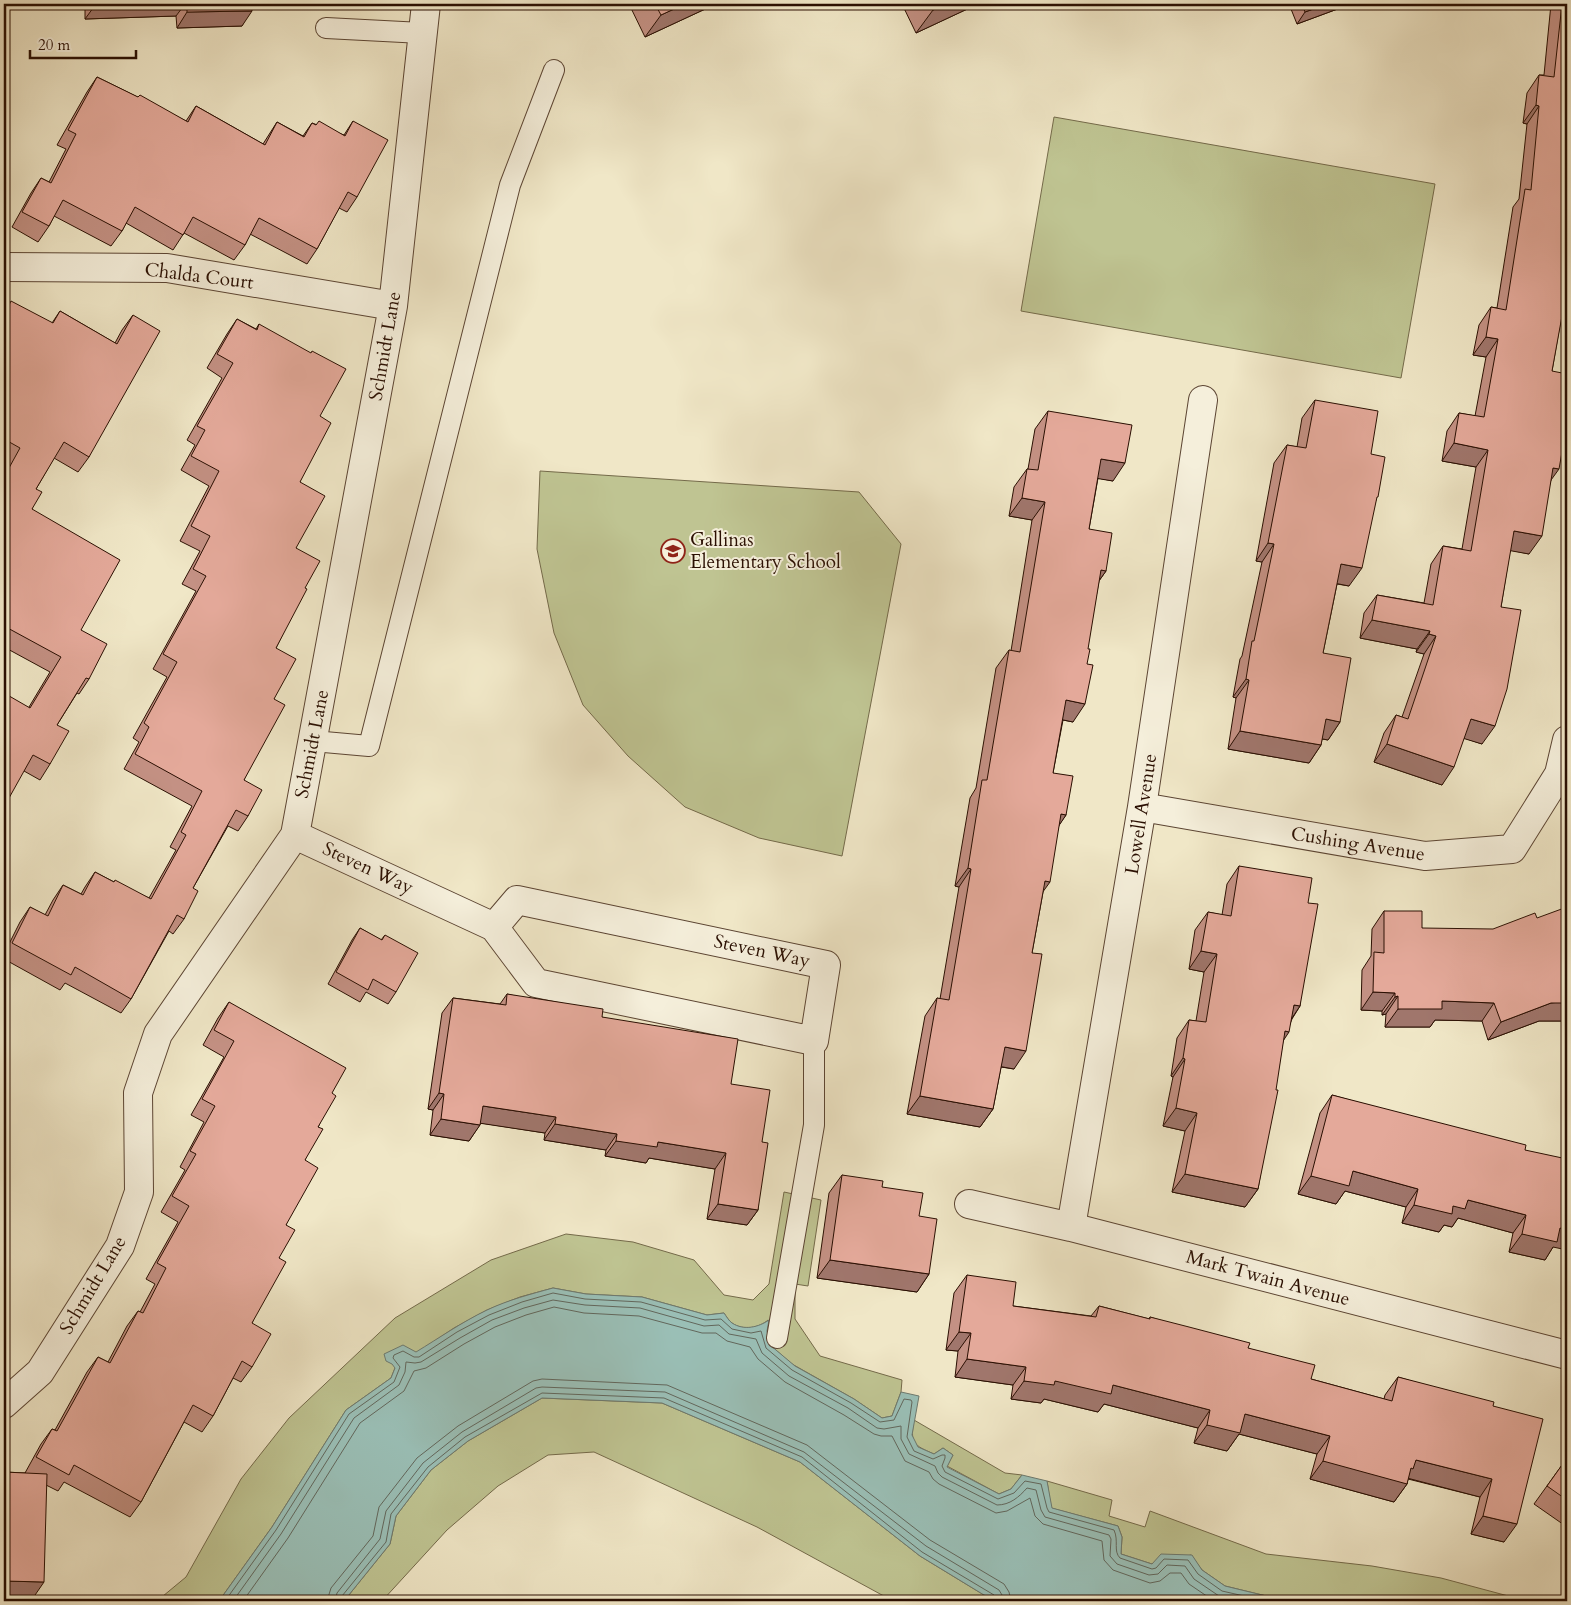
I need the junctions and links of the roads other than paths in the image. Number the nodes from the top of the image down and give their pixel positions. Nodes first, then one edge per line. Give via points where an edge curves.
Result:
1 (426, 4) edge
2 (326, 28) dead end
3 (422, 33) junction
4 (554, 70) dead end
5 (4, 267) edge
6 (393, 306) junction
7 (1203, 400) dead end
8 (1567, 740) edge
9 (313, 741) junction
10 (1142, 807) junction
11 (296, 835) junction
12 (494, 927) junction
13 (814, 1041) junction
14 (968, 1204) dead end
15 (1071, 1227) junction
16 (777, 1338) dead end
17 (1567, 1356) edge
18 (4, 1404) edge

1 - 3 street, Schmidt Lane
2 - 3 lane
3 - 6 street, Schmidt Lane
4 - 9 lane via 510,185 369,746
5 - 6 street, Chalda Court via 167,268
6 - 9 street, Schmidt Lane
7 - 10 street, Lowell Avenue
8 - 10 street, Cushing Avenue via 1559,774 1512,850 1425,856
9 - 11 street, Schmidt Lane
10 - 15 street, Lowell Avenue
11 - 12 street, Steven Way
11 - 18 street, Schmidt Lane via 158,1034 138,1093 139,1192 120,1246 40,1372
12 - 13 street, Steven Way via 536,983
12 - 13 street, Steven Way via 517,900 826,965
13 - 16 lane via 814,1125
14 - 15 street, Mark Twain Avenue
15 - 17 street, Mark Twain Avenue

